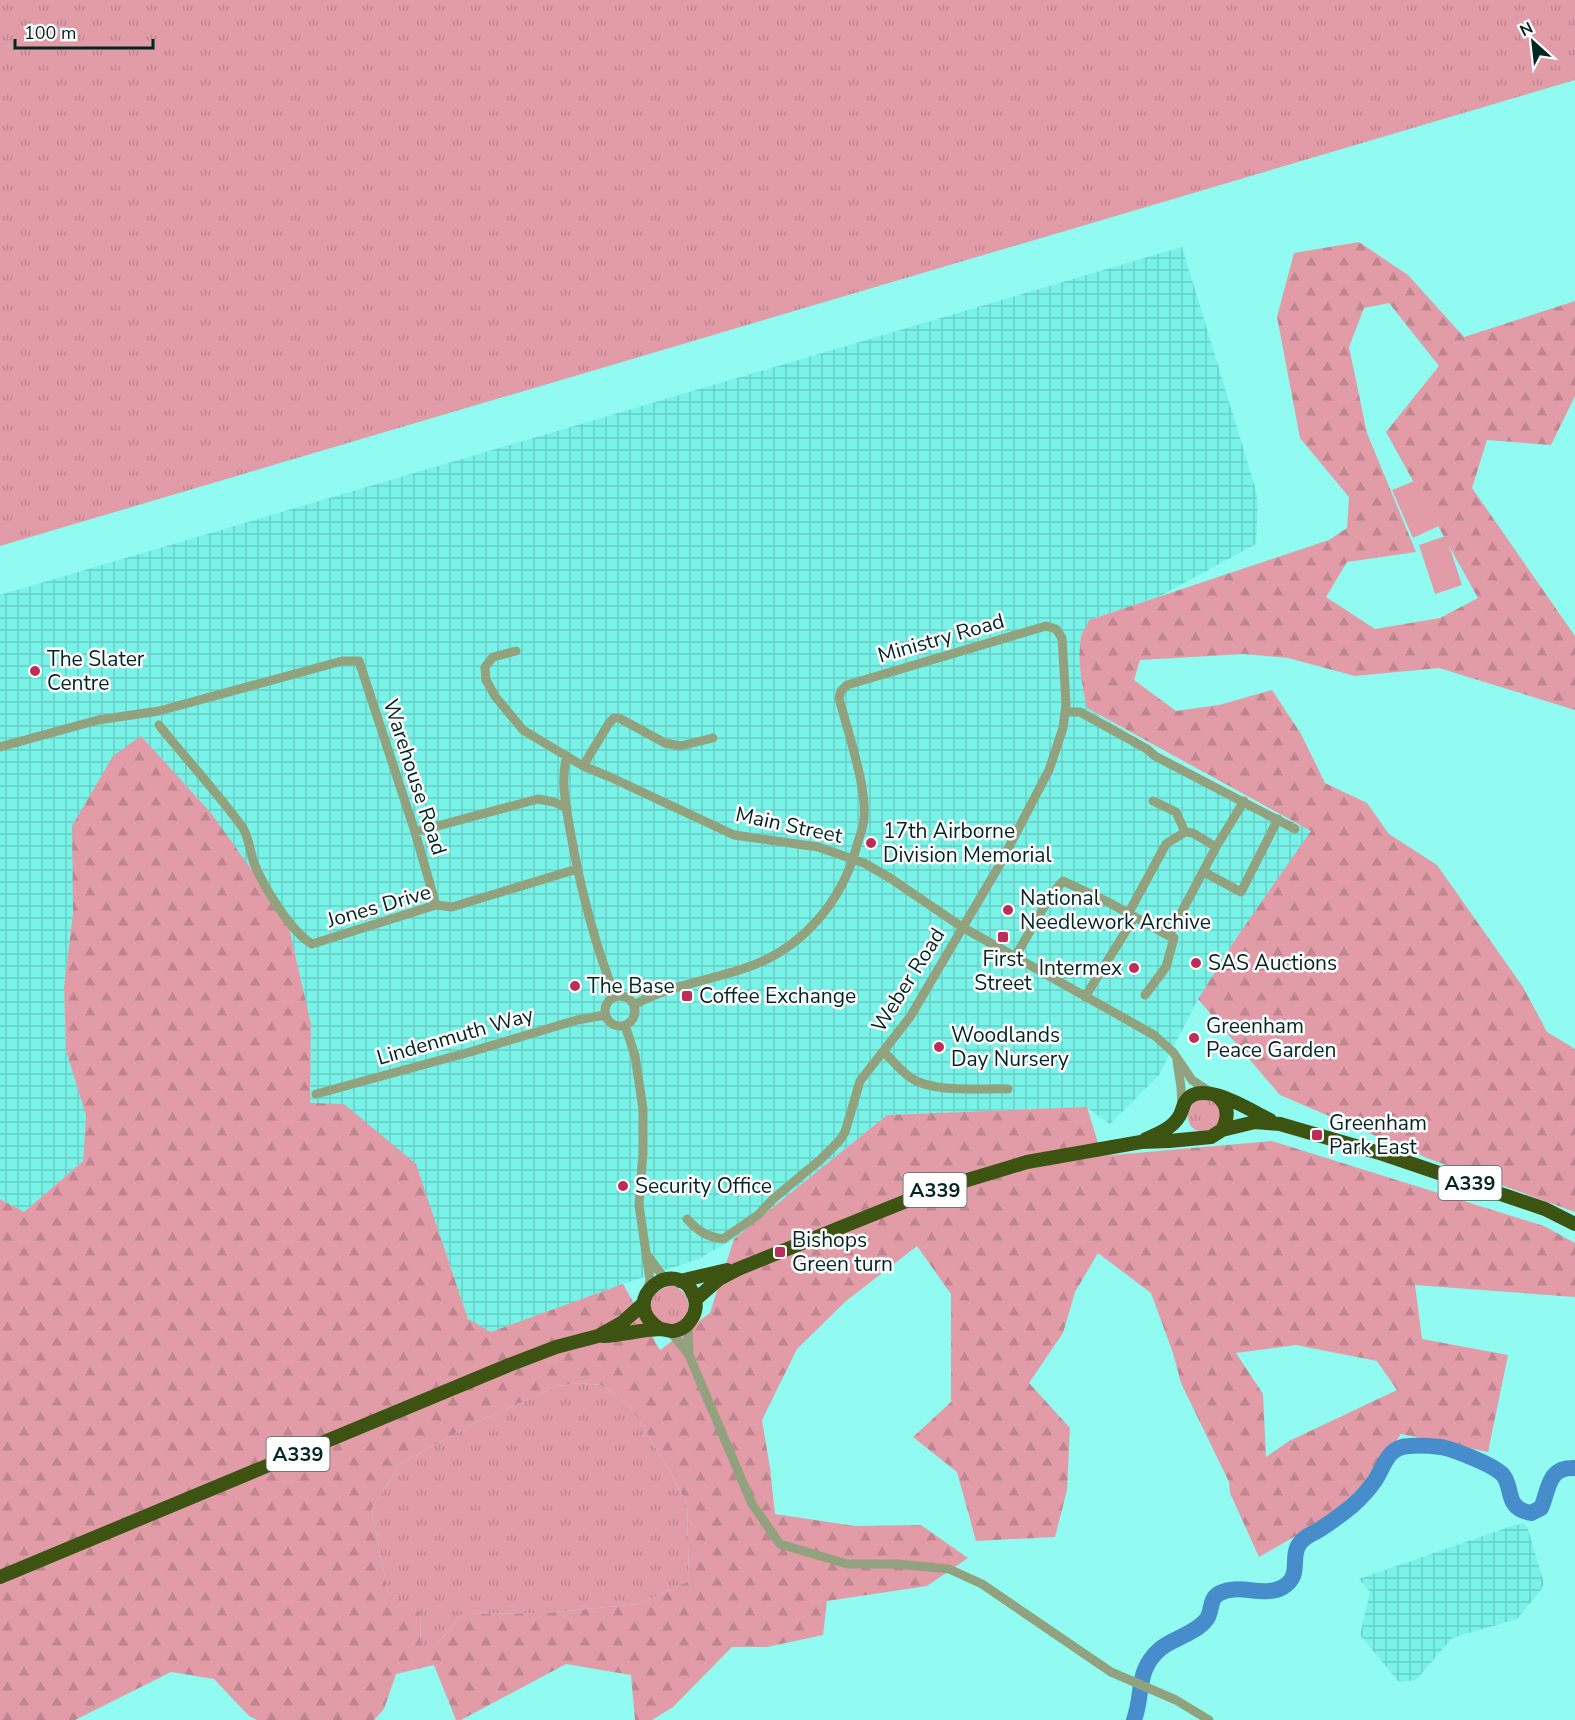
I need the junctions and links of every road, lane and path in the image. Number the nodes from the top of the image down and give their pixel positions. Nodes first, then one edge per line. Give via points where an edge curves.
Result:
1 (1046, 626) joint
2 (516, 651) dead end
3 (1066, 712) junction
4 (159, 725) dead end
5 (713, 738) dead end
6 (0, 747) edge
7 (567, 756) junction
8 (583, 766) junction
9 (1153, 801) dead end
10 (1244, 801) junction
11 (567, 808) junction
12 (1278, 819) junction
13 (1294, 829) dead end
14 (415, 832) junction
15 (1185, 832) junction
16 (1216, 847) junction
17 (853, 859) junction
18 (577, 869) junction
19 (1204, 872) junction
20 (436, 904) junction
21 (1131, 916) junction
22 (962, 927) junction
23 (1169, 936) junction
24 (1015, 957) junction
25 (1145, 995) dead end
26 (615, 996) junction
27 (1085, 997) junction
28 (634, 1005) junction
29 (605, 1015) junction
30 (625, 1025) junction
31 (884, 1052) junction
32 (1176, 1058) junction
33 (1008, 1089) dead end
34 (1213, 1093) junction
35 (316, 1094) dead end
36 (1182, 1112) junction
37 (1280, 1124) junction
38 (1222, 1130) junction
39 (1204, 1138) junction
40 (1141, 1142) junction
41 (687, 1219) dead end
42 (1575, 1224) edge
43 (646, 1253) junction
44 (738, 1269) junction
45 (673, 1280) junction
46 (646, 1297) junction
47 (695, 1300) junction
48 (688, 1324) junction
49 (665, 1330) junction
50 (598, 1336) junction
51 (689, 1356) junction
52 (0, 1578) edge
53 (1209, 1720) edge

1 - 3 street, Weber Road via 1056,629 1062,638
1 - 17 street, Ministry Road via 847,685 841,691 839,698 864,801 864,819
2 - 7 street, Main Street via 493,657 485,667 486,680 523,730
3 - 10 street via 1080,712
3 - 22 street, Weber Road via 1044,780
4 - 20 street, Jones Drive via 244,831 260,874 291,925 305,940 312,944
5 - 8 street via 680,746 665,743 614,718
6 - 14 street, Warehouse Road via 95,721 159,711 342,661 359,661
7 - 8 street, Main Street
7 - 11 street
8 - 17 street, Main Street via 734,835 818,847
9 - 15 street via 1176,812
10 - 12 street
10 - 16 street
11 - 14 street via 538,799
11 - 18 street
12 - 13 street
12 - 19 street via 1241,892
14 - 20 street, Warehouse Road
15 - 16 street
15 - 21 street via 1166,844
16 - 19 street
17 - 22 street, Main Street via 890,878
17 - 28 street via 822,915 784,950 750,967
18 - 20 street, Jones Drive via 452,907
18 - 26 street
19 - 23 street
21 - 23 street
21 - 24 street via 1063,881
21 - 27 street
22 - 24 street, Main Street
22 - 31 street, Weber Road via 929,987
23 - 25 street via 1174,938 1167,967
24 - 27 street, Main Street
26 - 28 street via 624,996
26 - 29 street via 605,1006
27 - 32 street, Main Street via 1154,1035
28 - 30 street via 633,1020
29 - 30 street via 610,1023
29 - 35 street, Lindenmuth Way
30 - 43 street via 635,1056 643,1109 639,1205
31 - 33 street via 920,1083 934,1087
31 - 41 street, Weber Road via 860,1081 839,1141 758,1215 723,1239 700,1232
32 - 34 street, Main Street via 1192,1080
32 - 36 street
34 - 36 highway via 1189,1097
34 - 37 highway, A339
34 - 38 highway via 1226,1106
36 - 39 highway via 1185,1127
36 - 40 highway, A339 via 1168,1128
37 - 38 highway, A339 via 1255,1122
37 - 42 highway, A339 via 1383,1154 1545,1209
38 - 39 highway
39 - 40 highway, A339
40 - 44 highway, A339 via 1046,1157 962,1181
43 - 45 street
43 - 46 street via 650,1280
44 - 45 highway, A339
44 - 47 highway, A339
45 - 46 highway via 656,1283
45 - 47 highway via 690,1288
46 - 49 highway via 648,1320
46 - 50 highway, A339 via 623,1322
47 - 48 highway
48 - 49 highway
48 - 51 street
49 - 50 highway, A339
49 - 51 street
50 - 52 highway, A339 via 509,1365
51 - 53 street via 752,1504 780,1544 847,1564 949,1569 982,1584 1111,1672 1176,1700

